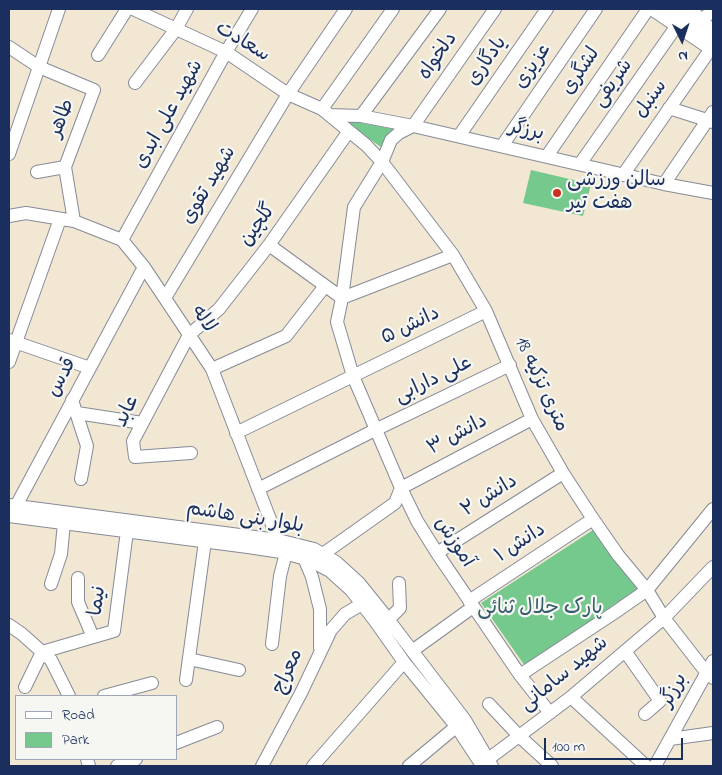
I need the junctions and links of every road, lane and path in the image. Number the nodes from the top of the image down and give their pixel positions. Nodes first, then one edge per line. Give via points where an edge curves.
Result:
1 (59, 9) edge
2 (127, 9) edge
3 (133, 9) edge
4 (187, 9) edge
5 (252, 9) edge
6 (346, 9) edge
7 (393, 9) edge
8 (440, 9) edge
9 (494, 9) edge
10 (547, 9) edge
11 (596, 9) edge
12 (648, 9) edge
13 (655, 9) edge
14 (713, 12) edge
15 (696, 15) edge
16 (678, 16) edge
17 (176, 29) junction
18 (713, 42) edge
19 (9, 46) edge
20 (226, 52) junction
21 (98, 55) dead end
22 (39, 67) junction
23 (135, 83) dead end
24 (288, 94) junction
25 (669, 108) junction
26 (326, 112) junction
27 (362, 116) junction
28 (711, 118) edge
29 (413, 126) junction
30 (13, 127) edge
31 (349, 131) junction
32 (459, 136) junction
33 (502, 146) junction
34 (9, 154) edge
35 (547, 156) junction
36 (382, 162) junction
37 (580, 164) junction
38 (65, 167) junction
39 (37, 172) dead end
40 (623, 175) junction
41 (664, 184) junction
42 (713, 194) edge
43 (9, 216) edge
44 (60, 219) junction
45 (74, 221) junction
46 (122, 240) junction
47 (269, 245) junction
48 (454, 255) junction
49 (144, 267) junction
50 (325, 286) junction
51 (165, 298) junction
52 (342, 298) junction
53 (486, 311) junction
54 (189, 335) junction
55 (12, 341) edge
56 (9, 362) edge
57 (510, 365) junction
58 (90, 368) junction
59 (212, 370) junction
60 (353, 376) junction
61 (72, 400) junction
62 (77, 413) junction
63 (532, 419) junction
64 (142, 423) junction
65 (375, 430) junction
66 (236, 433) junction
67 (192, 452) dead end
68 (563, 473) junction
69 (81, 479) dead end
70 (400, 488) junction
71 (258, 489) junction
72 (713, 509) edge
73 (11, 514) edge
74 (593, 519) junction
75 (64, 523) junction
76 (127, 531) junction
77 (278, 540) junction
78 (204, 541) junction
79 (286, 553) junction
80 (436, 553) junction
81 (323, 554) junction
82 (304, 558) junction
83 (713, 567) edge
84 (78, 578) dead end
85 (399, 583) dead end
86 (52, 584) dead end
87 (647, 590) junction
88 (362, 604) junction
89 (471, 604) junction
90 (664, 618) junction
91 (388, 620) junction
92 (9, 625) edge
93 (93, 637) junction
94 (272, 644) dead end
95 (412, 651) junction
96 (625, 651) junction
97 (42, 652) junction
98 (320, 652) junction
99 (189, 659) junction
100 (713, 661) edge
101 (404, 662) junction
102 (239, 670) dead end
103 (520, 675) junction
104 (710, 675) edge
105 (186, 680) dead end
106 (152, 683) dead end
107 (25, 687) dead end
108 (68, 695) edge
109 (108, 695) edge
110 (571, 697) junction
111 (489, 704) dead end
112 (550, 713) junction
113 (644, 714) dead end
114 (460, 723) junction
115 (217, 727) dead end
116 (713, 733) edge
117 (519, 736) junction
118 (670, 739) junction
119 (178, 742) edge
120 (133, 760) edge
121 (487, 764) edge
122 (117, 766) edge
123 (262, 766) edge
124 (313, 766) edge
125 (409, 766) edge
126 (552, 766) edge
127 (646, 766) edge
128 (655, 766) edge

1 - 22 street
2 - 21 street
3 - 17 street, سعادت
4 - 17 street
5 - 20 street, شهید علی ابدی
6 - 24 street, شهید تقوی
7 - 26 street
8 - 27 street
9 - 29 street, دلخواه
10 - 32 street, یادگاری
11 - 33 street, عزیزی
12 - 35 street, لشگری
13 - 16 main road
14 - 15 street
15 - 16 main road
15 - 18 main road
16 - 18 main road
16 - 37 street, شریفی
17 - 20 street, سعادت
17 - 23 street
18 - 25 street, سنبل
19 - 22 street
20 - 24 street, سعادت
20 - 46 street, شهید علی ابدی
22 - 30 street
22 - 38 street, طاهر via 94,90
24 - 26 street, سعادت
24 - 51 street, شهید تقوی
25 - 28 street
25 - 40 street, سنبل
26 - 27 street, برزگر
26 - 31 street, 18 متری تزکیه
27 - 29 street, برزگر
28 - 41 street
29 - 32 street, برزگر
29 - 36 street, آموزش via 391,140
30 - 34 street
31 - 36 street, 18 متری تزکیه
31 - 47 street, گلچین
32 - 33 street, برزگر
33 - 35 street, برزگر
35 - 37 street, برزگر
36 - 48 street, 18 متری تزکیه
36 - 52 street, آموزش via 354,207
37 - 40 street, برزگر
38 - 39 street
38 - 45 street, طاهر
40 - 41 street, برزگر
41 - 42 street, برزگر
43 - 44 street, لاله via 26,213
44 - 45 street, لاله
44 - 55 street
45 - 46 street, لاله
46 - 49 street, لاله
47 - 50 street
47 - 54 street, گلچین via 219,309
48 - 52 street
48 - 53 street, 18 متری تزکیه
49 - 51 street, لاله
49 - 58 street, قدس
50 - 52 street
50 - 59 street via 286,336
51 - 54 street, لاله
52 - 60 street, آموزش via 337,322
53 - 57 street, 18 متری تزکیه
53 - 60 street, دانش ۵
54 - 59 street, لاله
54 - 64 street, عابد
55 - 56 street
55 - 58 street
57 - 63 street, 18 متری تزکیه
57 - 65 street, علی دارابی
58 - 61 street, قدس
59 - 66 street, لاله
60 - 65 street, آموزش
60 - 66 street, دانش ۵
61 - 62 street
61 - 73 street, قدس
62 - 64 street
62 - 69 street via 88,446
63 - 68 street, 18 متری تزکیه
63 - 70 street, دانش ۳
64 - 67 street, عابد via 133,441 135,457
65 - 70 street, آموزش
65 - 71 street, علی دارابی
66 - 71 street, لاله
68 - 74 street, 18 متری تزکیه
68 - 80 street, دانش ۲
70 - 80 street, آموزش
70 - 81 street via 395,503
71 - 77 street, لاله
72 - 87 street
73 - 75 street, بلوار بنی هاشم
73 - 77 street, بلوار بنی هاشم
74 - 87 street, 18 متری تزکیه
74 - 89 street, دانش ۱
75 - 76 street, بلوار بنی هاشم
75 - 86 street via 61,554
76 - 78 street, بلوار بنی هاشم
76 - 93 street, نیما via 114,631
77 - 81 street, بلوار بنی هاشم
78 - 79 street, بلوار بنی هاشم
78 - 99 street
79 - 82 street, بلوار بنی هاشم
79 - 94 street
80 - 89 street, آموزش
81 - 91 street, بلوار بنی هاشم via 359,583
82 - 88 street, بلوار بنی هاشم via 330,571
82 - 98 street, معراج via 320,610
83 - 90 street, شهید سامانی
84 - 93 street via 78,602
85 - 91 street via 400,608
87 - 90 street, 18 متری تزکیه
87 - 103 street
88 - 98 street via 345,614 331,630
88 - 101 street, بلوار بنی هاشم
89 - 95 street, دانش ۱
89 - 103 street, آموزش
90 - 96 street, شهید سامانی
90 - 104 street, 18 متری تزکیه
91 - 95 street, بلوار بنی هاشم
92 - 97 street
93 - 97 street, نیما
95 - 114 street, بلوار بنی هاشم
96 - 110 street, شهید سامانی
96 - 113 street via 660,701
97 - 107 street
97 - 108 street via 51,660
98 - 123 street, معراج
99 - 102 street
99 - 105 street
100 - 104 street, برزگر
101 - 114 street, بلوار بنی هاشم
101 - 124 street
103 - 112 street, آموزش
104 - 118 street, برزگر
106 - 109 street
110 - 112 street, شهید سامانی
110 - 127 street
111 - 117 street
112 - 117 street, شهید سامانی
114 - 121 street, بلوار بنی هاشم
114 - 125 street
115 - 119 street
116 - 118 street
117 - 121 street, شهید سامانی
117 - 126 street
118 - 128 street, برزگر
120 - 122 street

